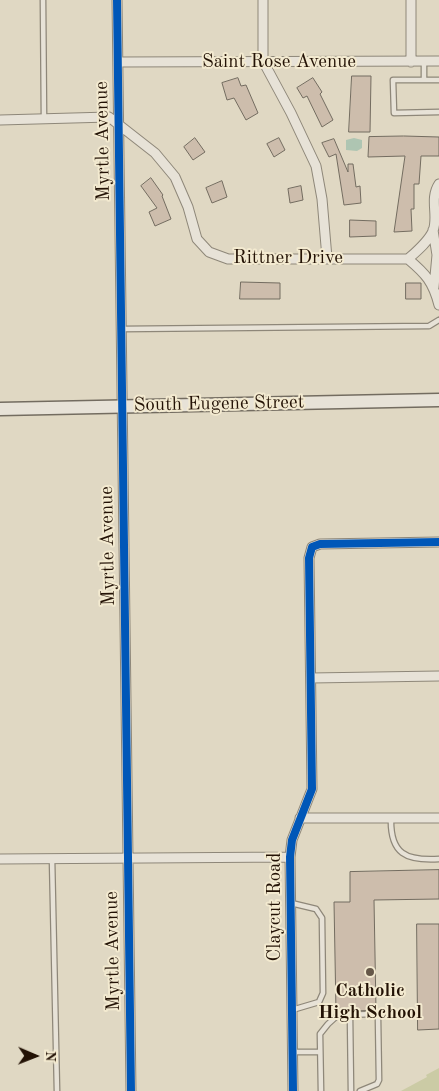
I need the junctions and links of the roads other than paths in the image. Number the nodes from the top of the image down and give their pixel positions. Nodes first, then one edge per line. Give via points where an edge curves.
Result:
1 (43, 0) edge
2 (118, 0) edge
3 (262, 0) edge
4 (411, 0) edge
5 (263, 61) junction
6 (118, 62) junction
7 (411, 62) junction
8 (424, 62) junction
9 (439, 62) edge
10 (424, 79) junction
11 (439, 80) edge
12 (439, 112) edge
13 (44, 119) junction
14 (0, 120) edge
15 (119, 123) junction
16 (439, 184) edge
17 (433, 230) junction
18 (327, 258) junction
19 (408, 259) junction
20 (434, 287) junction
21 (439, 305) edge
22 (439, 320) edge
23 (122, 329) junction
24 (439, 400) edge
25 (122, 406) junction
26 (0, 409) edge
27 (439, 542) edge
28 (439, 676) edge
29 (312, 678) junction
30 (300, 818) junction
31 (391, 818) junction
32 (439, 818) edge
33 (290, 857) junction
34 (52, 858) junction
35 (128, 858) junction
36 (0, 859) edge
37 (439, 859) edge
38 (290, 903) junction
39 (292, 1010) junction
40 (350, 1015) junction
41 (292, 1052) junction
42 (320, 1052) junction
43 (56, 1091) edge
44 (131, 1091) edge
45 (293, 1091) edge
46 (321, 1091) edge
47 (351, 1091) edge
48 (360, 1091) edge

1 - 13 lane
2 - 6 street, Myrtle Avenue
3 - 5 street
4 - 7 street
5 - 6 street, Saint Rose Avenue
5 - 7 street, Saint Rose Avenue
5 - 18 street via 316,166
6 - 15 street, Myrtle Avenue
7 - 8 street, Saint Rose Avenue
8 - 9 street, Saint Rose Avenue
8 - 10 lane
10 - 11 lane
10 - 12 lane via 393,80 394,113
13 - 14 street
13 - 15 street via 109,117
15 - 18 street, Rittner Drive via 155,153 175,177 188,206 197,239 209,252 228,259
15 - 23 street, Myrtle Avenue
16 - 17 street via 434,192
17 - 19 street
17 - 20 street via 436,255
18 - 19 street, Rittner Drive
19 - 20 street
20 - 21 street
22 - 23 lane via 428,326
23 - 25 street, Myrtle Avenue
24 - 25 street, South Eugene Street
25 - 26 street, South Eugene Street
25 - 35 street, Myrtle Avenue
27 - 29 street, Claycut Road via 320,544 312,547 309,558
28 - 29 street
29 - 30 street, Claycut Road via 312,789
30 - 31 street
30 - 33 street, Claycut Road
31 - 32 street
31 - 37 lane via 390,832 396,848 405,856
33 - 35 street
33 - 38 street, Claycut Road
34 - 35 street
34 - 36 street
34 - 43 lane
35 - 44 street, Myrtle Avenue
38 - 39 street, Claycut Road
38 - 39 lane via 316,909 322,918 323,993 319,1002
39 - 41 street, Claycut Road
40 - 42 lane via 338,1015 328,1024 320,1034
40 - 47 lane
40 - 48 lane via 378,1016 379,1080
41 - 42 lane
41 - 45 street, Claycut Road
42 - 46 lane

